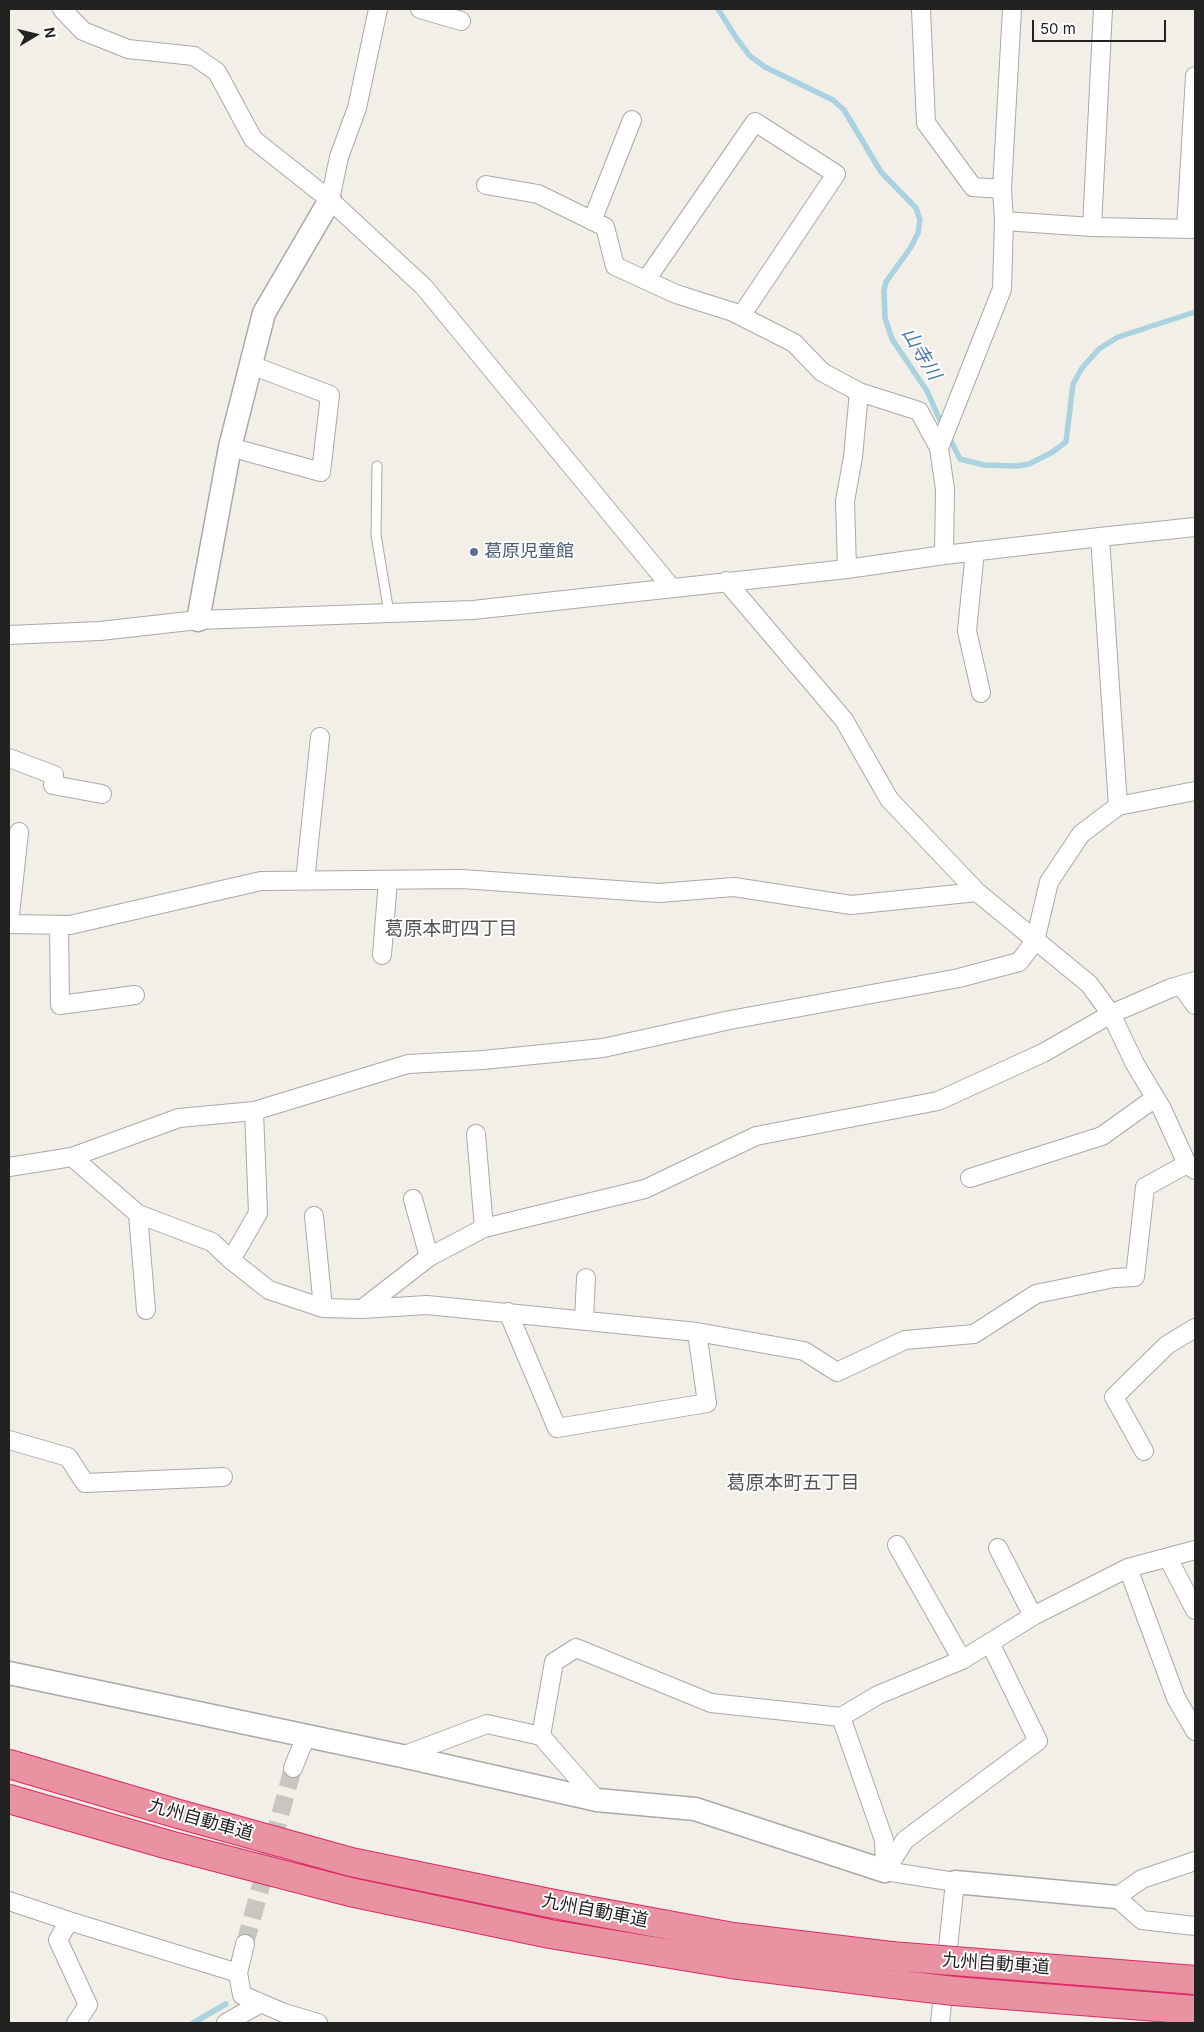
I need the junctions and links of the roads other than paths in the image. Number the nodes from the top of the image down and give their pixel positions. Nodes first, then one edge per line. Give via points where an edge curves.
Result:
1 (62, 9) edge
2 (378, 9) edge
3 (420, 9) edge
4 (921, 9) edge
5 (1012, 9) edge
6 (1103, 9) edge
7 (461, 20) dead end
8 (1195, 76) edge
9 (632, 120) dead end
10 (486, 185) dead end
11 (1002, 189) junction
12 (330, 200) junction
13 (592, 221) junction
14 (1004, 221) junction
15 (1092, 227) junction
16 (1191, 229) edge
17 (646, 280) junction
18 (741, 316) junction
19 (250, 365) junction
20 (859, 392) junction
21 (940, 446) junction
22 (230, 447) junction
23 (378, 466) dead end
24 (1195, 528) edge
25 (1100, 537) junction
26 (974, 551) junction
27 (944, 555) junction
28 (846, 569) junction
29 (726, 581) junction
30 (671, 587) junction
31 (389, 613) junction
32 (198, 620) junction
33 (9, 635) edge
34 (981, 693) dead end
35 (320, 737) dead end
36 (9, 758) edge
37 (1195, 791) edge
38 (102, 794) dead end
39 (1118, 806) junction
40 (18, 832) dead end
41 (388, 880) junction
42 (305, 881) junction
43 (977, 892) junction
44 (9, 924) edge
45 (59, 925) junction
46 (1035, 941) junction
47 (382, 955) dead end
48 (1188, 983) edge
49 (135, 995) dead end
50 (1195, 1005) edge
51 (1110, 1014) junction
52 (1155, 1098) junction
53 (254, 1111) junction
54 (476, 1134) dead end
55 (72, 1157) junction
56 (9, 1167) edge
57 (1191, 1167) edge
58 (970, 1178) dead end
59 (413, 1199) dead end
60 (138, 1214) junction
61 (314, 1216) dead end
62 (484, 1228) junction
63 (429, 1257) junction
64 (231, 1260) junction
65 (586, 1278) dead end
66 (323, 1308) junction
67 (362, 1309) junction
68 (146, 1310) dead end
69 (508, 1312) junction
70 (584, 1319) junction
71 (1195, 1328) edge
72 (698, 1332) junction
73 (9, 1440) edge
74 (1144, 1450) dead end
75 (223, 1477) dead end
76 (897, 1545) dead end
77 (998, 1548) dead end
78 (1195, 1550) edge
79 (1168, 1558) junction
80 (1128, 1568) junction
81 (1195, 1610) edge
82 (1033, 1616) junction
83 (990, 1643) junction
84 (962, 1660) junction
85 (9, 1673) edge
86 (841, 1717) junction
87 (1195, 1731) edge
88 (306, 1736) junction
89 (540, 1736) junction
90 (402, 1756) junction
91 (9, 1764) edge
92 (293, 1768) tunnel mouth
93 (9, 1799) edge
94 (597, 1800) junction
95 (1195, 1861) edge
96 (885, 1871) junction
97 (955, 1882) junction
98 (1116, 1897) junction
99 (9, 1901) edge
100 (69, 1921) junction
101 (1195, 1926) edge
102 (245, 1944) tunnel mouth
103 (238, 1973) junction
104 (1195, 1980) edge
105 (261, 2004) junction
106 (1195, 2010) edge
107 (76, 2023) edge
108 (226, 2023) edge
109 (318, 2023) edge
110 (940, 2023) edge

1 - 12 street via 83,31 128,49 194,56 217,72 253,139
2 - 12 street via 357,108 339,157
3 - 7 street
4 - 11 street via 926,123 973,187
5 - 11 street
6 - 15 street
8 - 16 street
9 - 13 street
10 - 13 street via 538,194
11 - 14 street
12 - 19 street via 264,313
12 - 30 street via 424,287
13 - 17 street via 605,227 614,266
14 - 15 street
14 - 21 street via 1002,289
15 - 16 street
17 - 18 street
17 - 18 street via 755,122 836,174
18 - 20 street via 794,343 822,372
19 - 22 street
19 - 22 street via 330,395 321,472
20 - 21 street via 919,411
20 - 28 street via 853,457 844,501
21 - 27 street via 945,489
22 - 32 street
23 - 31 lane via 376,535
24 - 25 street
25 - 26 street
25 - 39 street
26 - 27 street
26 - 34 street via 967,631
27 - 28 street
28 - 29 street
29 - 30 street
29 - 43 street via 844,720 889,799
30 - 31 street via 473,610
31 - 32 street
32 - 33 street via 100,631
35 - 42 street
36 - 38 street via 54,775 53,785
37 - 39 street
39 - 46 street via 1081,834 1049,882
40 - 44 street
41 - 42 street
41 - 43 street via 462,879 659,892 734,887 852,904
41 - 47 street
42 - 45 street via 261,881
43 - 46 street
44 - 45 street
45 - 49 street via 60,1005
46 - 51 street via 1089,984
46 - 53 street via 1019,962 959,978 730,1020 603,1048 408,1064
48 - 50 street
48 - 51 street
51 - 52 street
51 - 62 street via 1043,1053 938,1101 756,1136 645,1190
52 - 57 street
52 - 58 street via 1102,1136
53 - 55 street via 179,1118
53 - 64 street via 258,1213
54 - 62 street
55 - 56 street
55 - 60 street
57 - 72 street via 1145,1187 1135,1277 1114,1278 1036,1294 974,1334 905,1340 837,1372 804,1351
59 - 63 street
60 - 64 street via 212,1242
60 - 68 street
61 - 66 street
62 - 63 street
63 - 67 street
64 - 66 street via 269,1290
65 - 70 street
66 - 67 street
67 - 69 street via 428,1304
69 - 70 street
69 - 72 street via 557,1428 707,1403
70 - 72 street
71 - 74 street via 1167,1345 1114,1397
73 - 75 street via 68,1458 85,1483
76 - 84 street
77 - 82 street
78 - 79 street
79 - 80 street
79 - 81 street
80 - 82 street
80 - 87 street via 1176,1698
82 - 83 street
83 - 84 street
83 - 96 street via 1038,1741 905,1840
84 - 86 street via 878,1695
85 - 88 street
86 - 89 street via 711,1703 576,1648 554,1662
86 - 96 street via 884,1840
88 - 90 street
88 - 92 street
89 - 90 street via 487,1724
89 - 94 street
90 - 94 street
91 - 104 highway, 九州自動車道, bridge via 351,1862 733,1937 891,1956
93 - 106 highway, 九州自動車道, bridge via 350,1892 550,1934 731,1964 893,1984
94 - 96 street via 695,1810
95 - 98 street via 1142,1879
96 - 97 street
97 - 98 street
97 - 110 street
98 - 101 street via 1142,1920
99 - 100 street
100 - 103 street
100 - 107 street via 58,1940 88,2005
102 - 103 street
103 - 105 street via 242,1995
105 - 108 street
105 - 109 street

